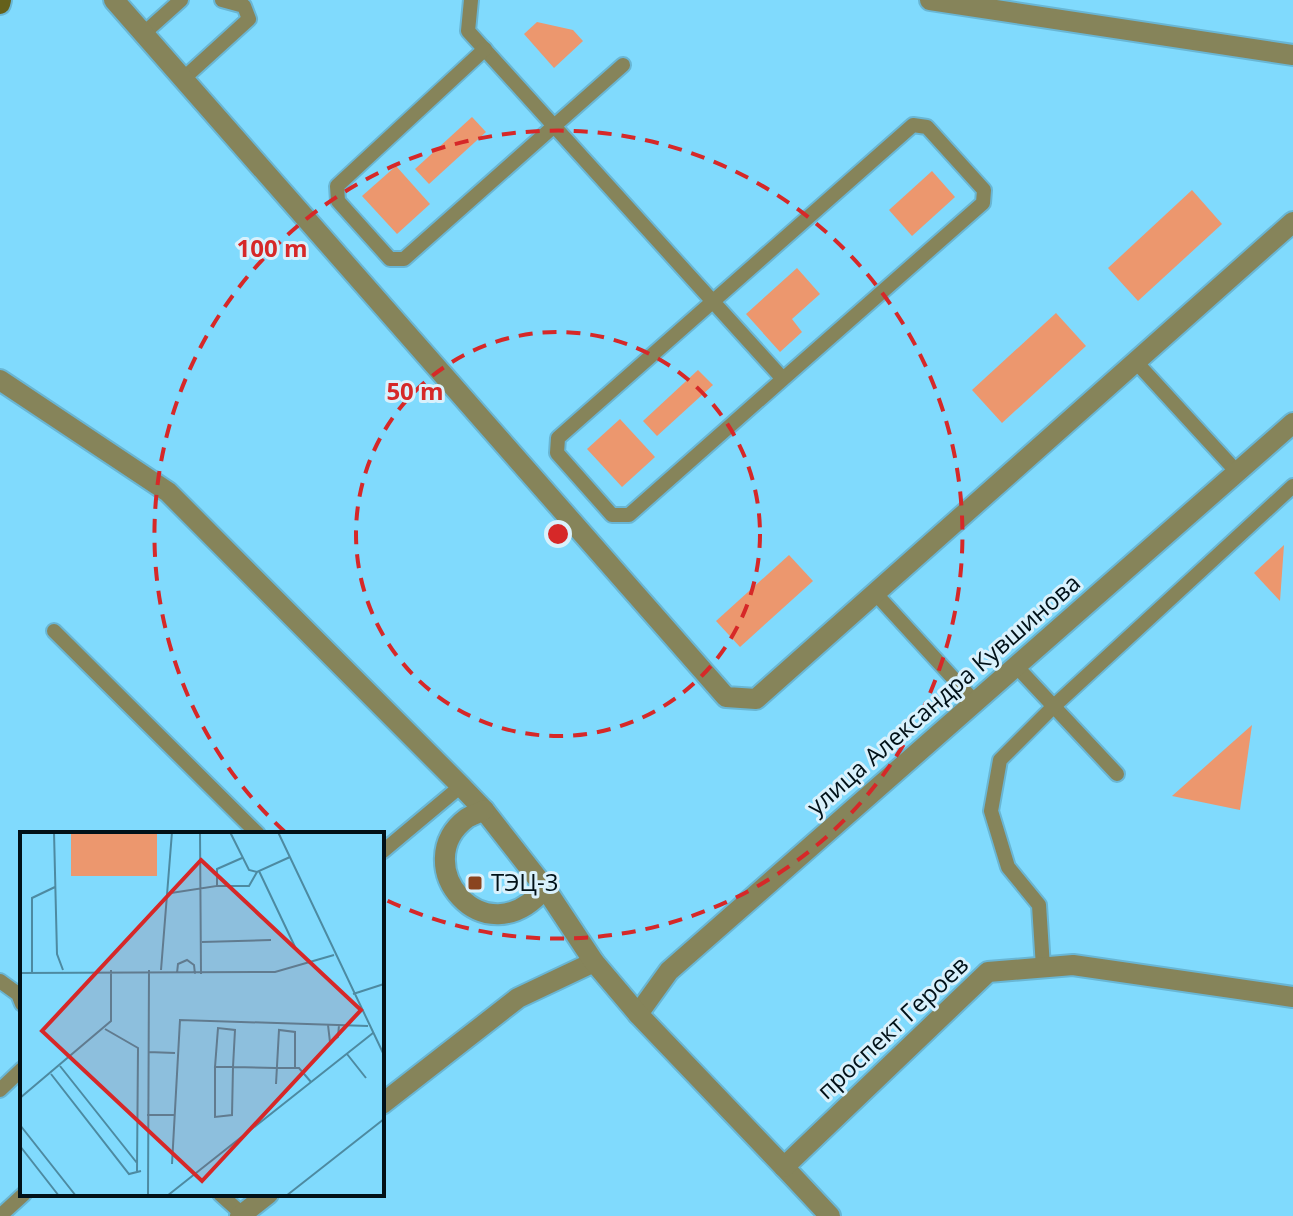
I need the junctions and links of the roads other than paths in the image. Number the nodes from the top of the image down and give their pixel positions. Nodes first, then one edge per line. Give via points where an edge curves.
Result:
1 (114, 0) edge
2 (181, 0) edge
3 (222, 0) edge
4 (471, 0) edge
5 (930, 0) edge
6 (143, 34) junction
7 (485, 49) junction
8 (1293, 55) edge
9 (623, 65) dead end
10 (183, 79) junction
11 (554, 126) junction
12 (1293, 222) edge
13 (714, 302) junction
14 (1136, 362) junction
15 (783, 379) junction
16 (0, 380) edge
17 (1293, 423) edge
18 (1237, 472) junction
19 (1293, 486) edge
20 (875, 593) junction
21 (54, 631) dead end
22 (1016, 666) junction
23 (975, 702) junction
24 (1054, 706) junction
25 (1117, 774) dead end
26 (461, 786) junction
27 (484, 810) junction
28 (256, 832) edge
29 (384, 850) edge
30 (545, 888) junction
31 (594, 962) junction
32 (1043, 967) junction
33 (0, 981) edge
34 (1293, 997) edge
35 (20, 999) edge
36 (638, 1014) junction
37 (20, 1071) edge
38 (0, 1090) edge
39 (384, 1102) edge
40 (784, 1167) junction
41 (22, 1196) edge
42 (222, 1196) edge
43 (265, 1196) edge
44 (241, 1215) edge
45 (0, 1216) edge
46 (830, 1216) edge

1 - 6 street
2 - 6 lane
3 - 10 lane via 244,6 249,19
4 - 7 lane via 468,31
5 - 8 street
6 - 10 street
7 - 11 lane
7 - 11 lane via 337,186 338,201 390,259 404,259
9 - 11 lane
10 - 20 street via 726,697 756,699
11 - 13 lane
12 - 14 street
13 - 15 lane
13 - 15 lane via 558,438 557,453 584,484 612,515 629,515
13 - 15 lane via 913,125 927,127 984,190 983,203
14 - 18 lane
14 - 20 street
16 - 26 street via 168,492
17 - 18 street, улица Александра Кувшинова
18 - 22 street, улица Александра Кувшинова
19 - 24 lane
20 - 23 lane
21 - 28 lane
22 - 23 street, улица Александра Кувшинова
22 - 24 lane
23 - 36 street, улица Александра Кувшинова via 669,971
24 - 25 lane
24 - 32 lane via 1000,760 991,811 1008,867 1039,905
26 - 27 street
26 - 29 lane
27 - 30 street
27 - 30 street via 468,818 447,847 445,864 457,896 470,907 503,915 534,902
30 - 31 street
31 - 36 street
31 - 39 street via 518,998
32 - 34 street, проспект Героев via 1073,965
32 - 40 street, проспект Героев via 988,972
33 - 35 lane
36 - 40 street
37 - 38 lane
40 - 46 street
41 - 45 lane
42 - 44 lane
43 - 44 street

